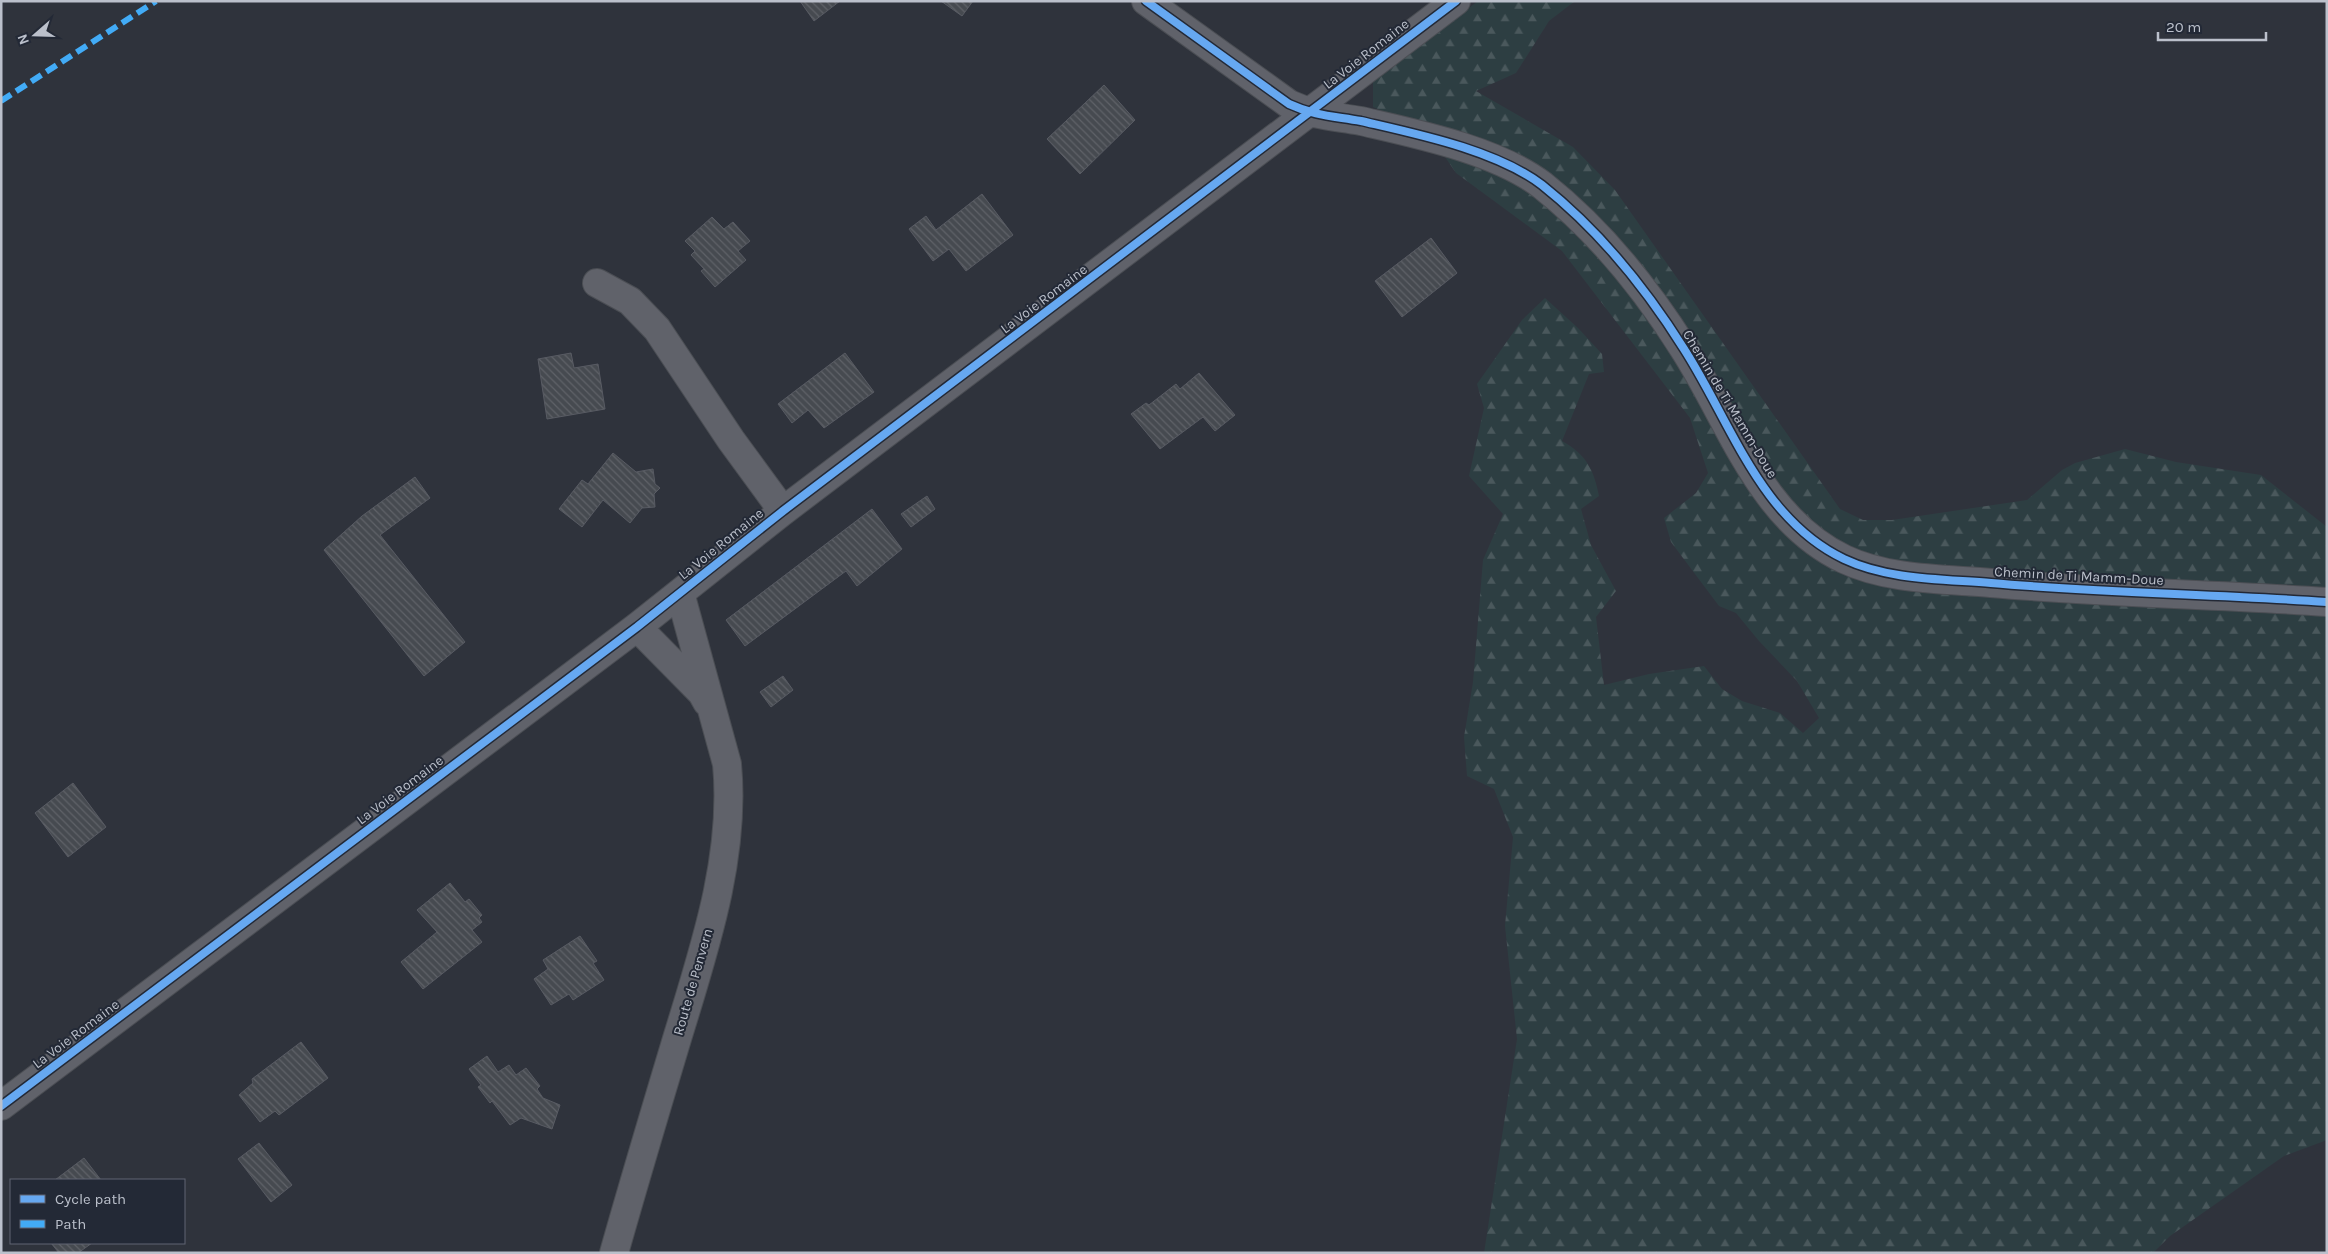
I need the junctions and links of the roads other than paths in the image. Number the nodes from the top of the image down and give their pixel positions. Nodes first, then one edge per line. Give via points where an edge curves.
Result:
1 (1146, 1) edge
2 (1456, 1) edge
3 (1310, 114) junction
4 (597, 283) dead end
5 (783, 511) junction
6 (680, 593) junction
7 (2327, 602) edge
8 (637, 627) junction
9 (709, 706) junction
10 (1, 1106) edge
11 (614, 1253) edge

1 - 3 street, Chemin de Ti Mamm-Doue via 1269,92
2 - 3 street, La Voie Romaine
3 - 5 street, La Voie Romaine
3 - 7 street, Chemin de Ti Mamm-Doue via 1361,122 1448,143 1485,155 1539,183 1613,251 1632,274 1708,388 1739,449 1771,498 1802,532 1845,560 1876,570 1921,577 2110,592
4 - 5 street via 630,301 657,329
5 - 6 street, La Voie Romaine
6 - 8 street, La Voie Romaine
6 - 9 street, Route de Penvern via 700,659
8 - 9 street, Route de Penvern via 702,693
8 - 10 street, La Voie Romaine
9 - 11 street, Route de Penvern via 721,735 730,793 721,870 710,923

